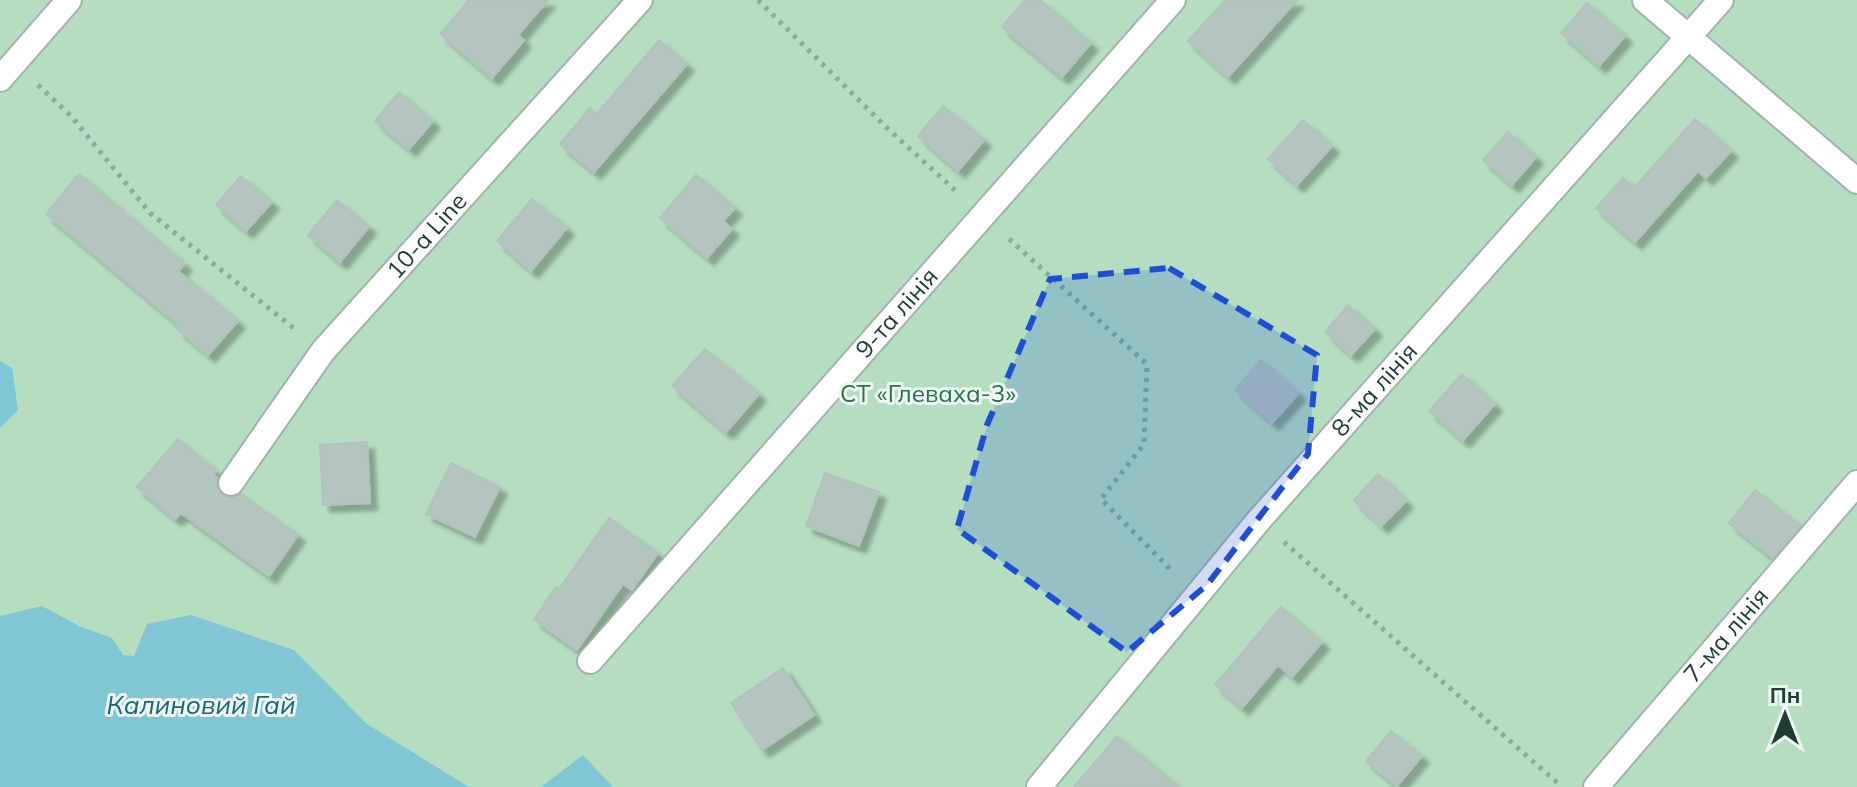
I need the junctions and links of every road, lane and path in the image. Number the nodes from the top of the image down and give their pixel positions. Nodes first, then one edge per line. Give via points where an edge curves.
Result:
1 (69, 0) edge
2 (640, 0) edge
3 (758, 0) edge
4 (1173, 0) edge
5 (1645, 0) edge
6 (1721, 0) edge
7 (1689, 37) junction
8 (7, 70) edge
9 (1857, 181) edge
10 (983, 215) junction
11 (323, 351) junction
12 (231, 483) dead end
13 (1857, 483) edge
14 (1259, 520) junction
15 (1179, 579) dead end
16 (590, 661) dead end
17 (1039, 787) edge
18 (1562, 787) edge
19 (1596, 787) edge

1 - 8 lane
2 - 11 lane, 10-a Line
3 - 10 path
4 - 10 lane, 9-та лінія
5 - 7 lane
6 - 7 lane, 8-ма лінія
7 - 9 lane
7 - 14 lane, 8-ма лінія
8 - 11 path via 71,116 150,213
10 - 15 path via 1147,364 1144,444 1101,499
10 - 16 lane, 9-та лінія
11 - 12 lane, 10-a Line
13 - 19 lane, 7-ма лінія
14 - 17 lane, 8-ма лінія
14 - 18 path

